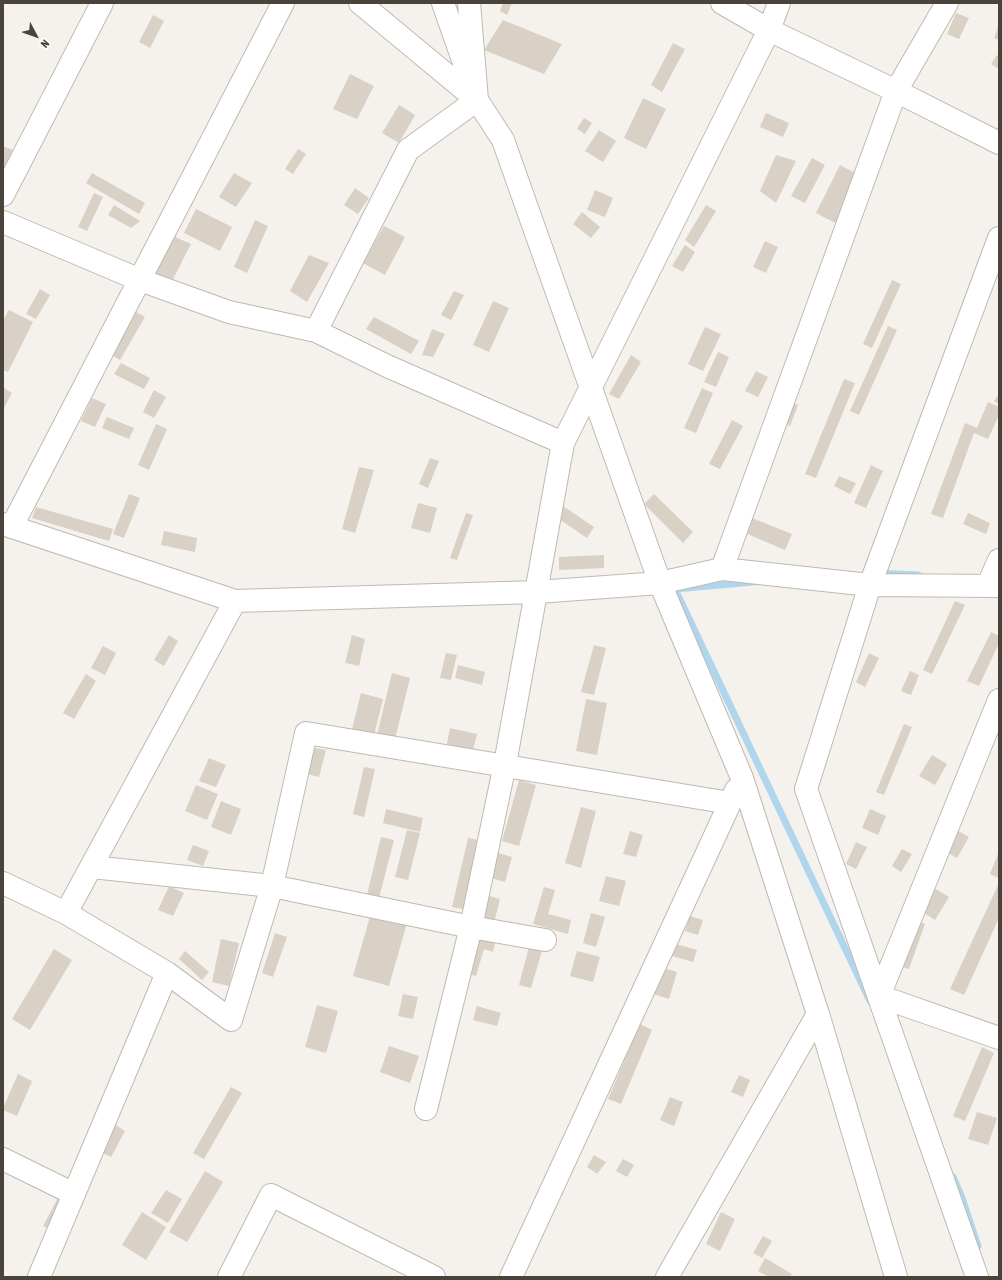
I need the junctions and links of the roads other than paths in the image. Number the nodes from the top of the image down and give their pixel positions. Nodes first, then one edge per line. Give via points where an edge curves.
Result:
1 (102, 3) edge
2 (283, 3) edge
3 (360, 3) edge
4 (443, 3) edge
5 (469, 3) edge
6 (722, 3) edge
7 (779, 3) edge
8 (947, 3) edge
9 (769, 30) junction
10 (896, 90) junction
11 (477, 100) junction
12 (999, 143) edge
13 (3, 195) edge
14 (3, 222) edge
15 (999, 238) edge
16 (140, 280) junction
17 (316, 331) junction
18 (590, 387) junction
19 (563, 443) junction
20 (7, 525) edge
21 (999, 560) edge
22 (722, 569) junction
23 (660, 584) junction
24 (870, 585) junction
25 (993, 585) edge
26 (537, 592) junction
27 (235, 601) junction
28 (999, 700) edge
29 (504, 764) junction
30 (742, 778) junction
31 (730, 802) junction
32 (92, 868) junction
33 (3, 883) edge
34 (272, 886) junction
35 (66, 913) junction
36 (471, 927) junction
37 (545, 940) dead end
38 (167, 973) junction
39 (879, 996) junction
40 (818, 1014) junction
41 (999, 1038) edge
42 (426, 1109) dead end
43 (3, 1159) edge
44 (74, 1194) junction
45 (39, 1277) edge
46 (229, 1277) edge
47 (434, 1277) edge
48 (511, 1277) edge
49 (667, 1277) edge
50 (896, 1277) edge
51 (977, 1277) edge

1 - 13 street
2 - 16 street
3 - 11 street
4 - 11 street
5 - 11 street
6 - 9 street
7 - 9 street
8 - 10 street
9 - 10 street
9 - 18 street
10 - 12 street
10 - 22 street
11 - 17 street via 408,150
11 - 18 street via 503,140
14 - 16 street
15 - 24 street
16 - 17 street via 229,312
16 - 20 street
17 - 19 street via 394,369
18 - 19 street
18 - 23 street
19 - 26 street
20 - 27 street
21 - 25 street
22 - 23 street
22 - 24 street
23 - 26 street
23 - 30 street
24 - 25 street
24 - 39 street via 806,789
26 - 27 street
26 - 29 street
27 - 32 street
28 - 39 street
29 - 31 street
29 - 34 street via 306,733
29 - 36 street
30 - 31 street
30 - 40 street
31 - 48 street
32 - 34 street
32 - 35 street
33 - 35 street
34 - 36 street
34 - 38 street via 231,1020
35 - 38 street
36 - 37 street
36 - 42 street
38 - 44 street
39 - 41 street
39 - 51 street
40 - 49 street
40 - 50 street
43 - 44 street
44 - 45 street
46 - 47 street via 271,1195

